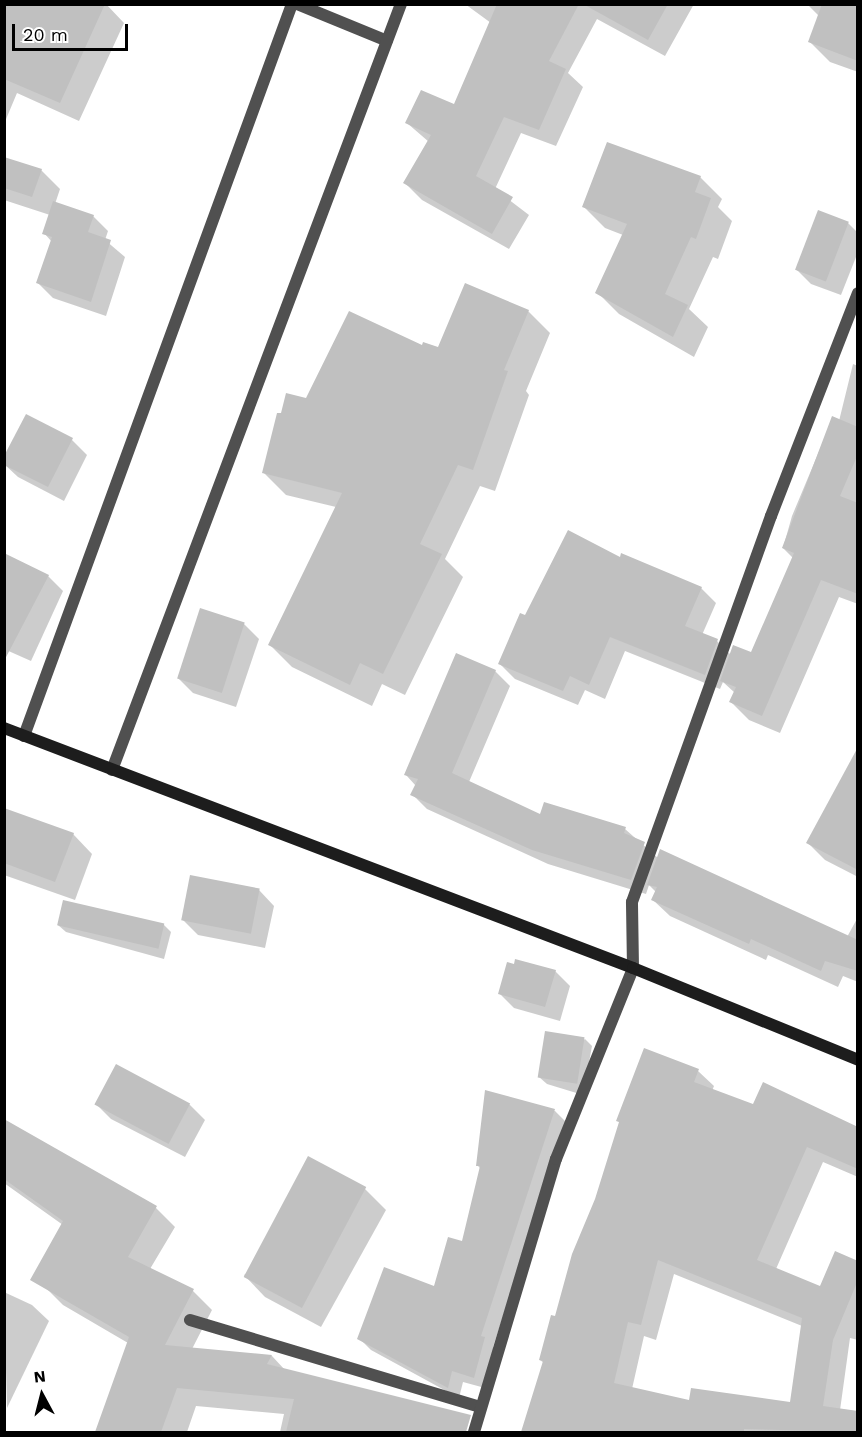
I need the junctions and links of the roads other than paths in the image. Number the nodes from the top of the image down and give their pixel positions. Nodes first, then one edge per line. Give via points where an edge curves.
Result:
1 (294, 4) edge
2 (401, 4) edge
3 (387, 41) junction
4 (858, 293) edge
5 (4, 728) edge
6 (24, 736) junction
7 (112, 770) junction
8 (633, 968) junction
9 (858, 1060) edge
10 (190, 1320) dead end
11 (480, 1407) junction
12 (474, 1432) edge

1 - 3 street
1 - 6 street
2 - 3 street
3 - 7 street
4 - 8 street via 771,516 632,902
5 - 6 street
6 - 7 street
7 - 8 street
8 - 9 street
8 - 11 street via 556,1159
10 - 11 street
11 - 12 street

